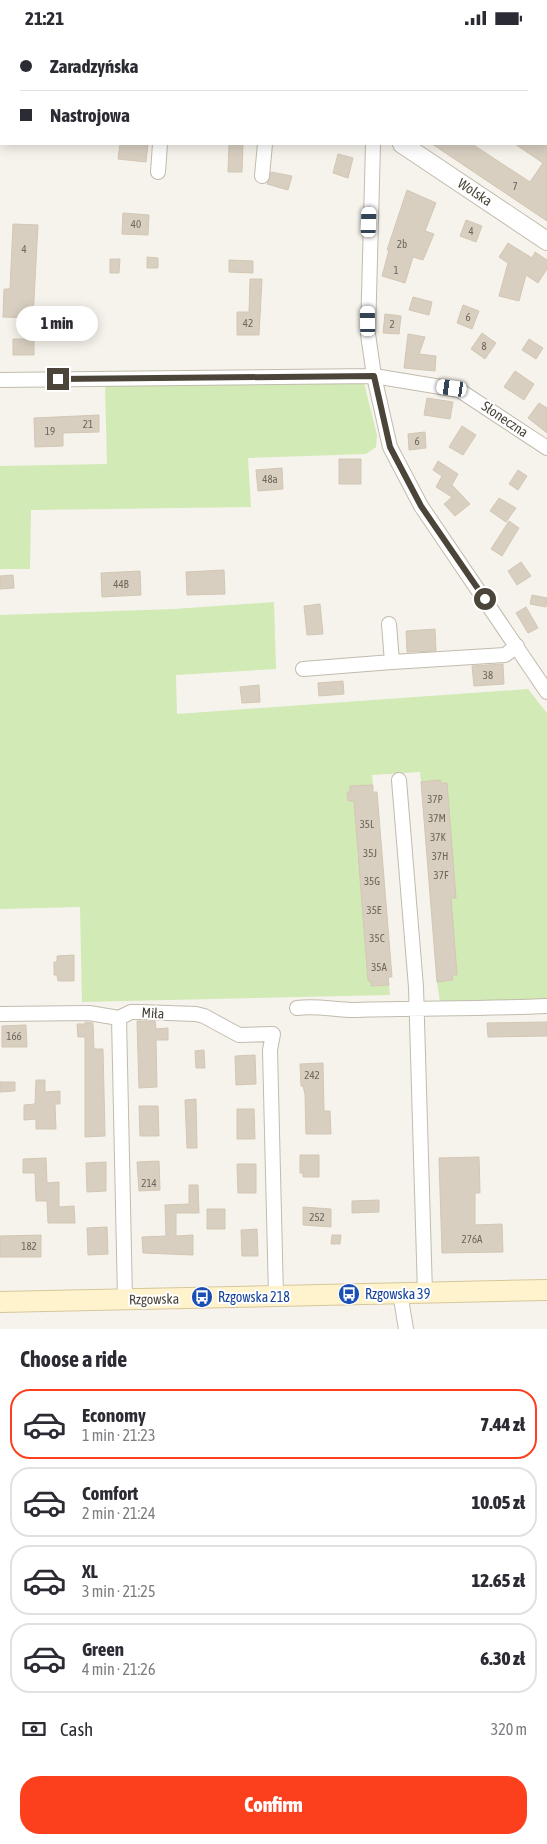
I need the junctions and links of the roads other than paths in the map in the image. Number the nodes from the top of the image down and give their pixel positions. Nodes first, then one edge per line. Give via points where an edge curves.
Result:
1 (160, 145) edge
2 (265, 145) edge
3 (373, 145) edge
4 (403, 145) edge
5 (158, 172) dead end
6 (262, 176) dead end
7 (547, 241) edge
8 (374, 376) junction
9 (0, 380) edge
10 (547, 448) edge
11 (389, 623) dead end
12 (517, 646) junction
13 (392, 663) junction
14 (303, 669) dead end
15 (547, 692) edge
16 (399, 780) dead end
17 (547, 1006) edge
18 (297, 1008) dead end
19 (416, 1008) junction
20 (0, 1014) edge
21 (119, 1018) junction
22 (547, 1290) edge
23 (400, 1293) junction
24 (425, 1293) junction
25 (276, 1296) junction
26 (125, 1299) junction
27 (0, 1302) edge
28 (406, 1329) edge

1 - 5 street
2 - 6 street
3 - 8 street via 367,301
4 - 7 street, Wolska
8 - 9 street, Słoneczna
8 - 10 street, Słoneczna via 458,390
8 - 12 street via 390,447 421,506
11 - 13 street
12 - 13 street via 504,655
12 - 15 street
13 - 14 street
16 - 19 street
17 - 19 street
18 - 19 street
19 - 24 street
20 - 21 street, Miła via 89,1013
21 - 25 street, Miła via 140,1012 196,1014 204,1015 239,1035 273,1034 270,1049
21 - 26 street
22 - 24 main road, Rzgowska
23 - 24 main road, Rzgowska
23 - 25 main road, Rzgowska
23 - 28 street
25 - 26 main road, Rzgowska
26 - 27 main road, Rzgowska

